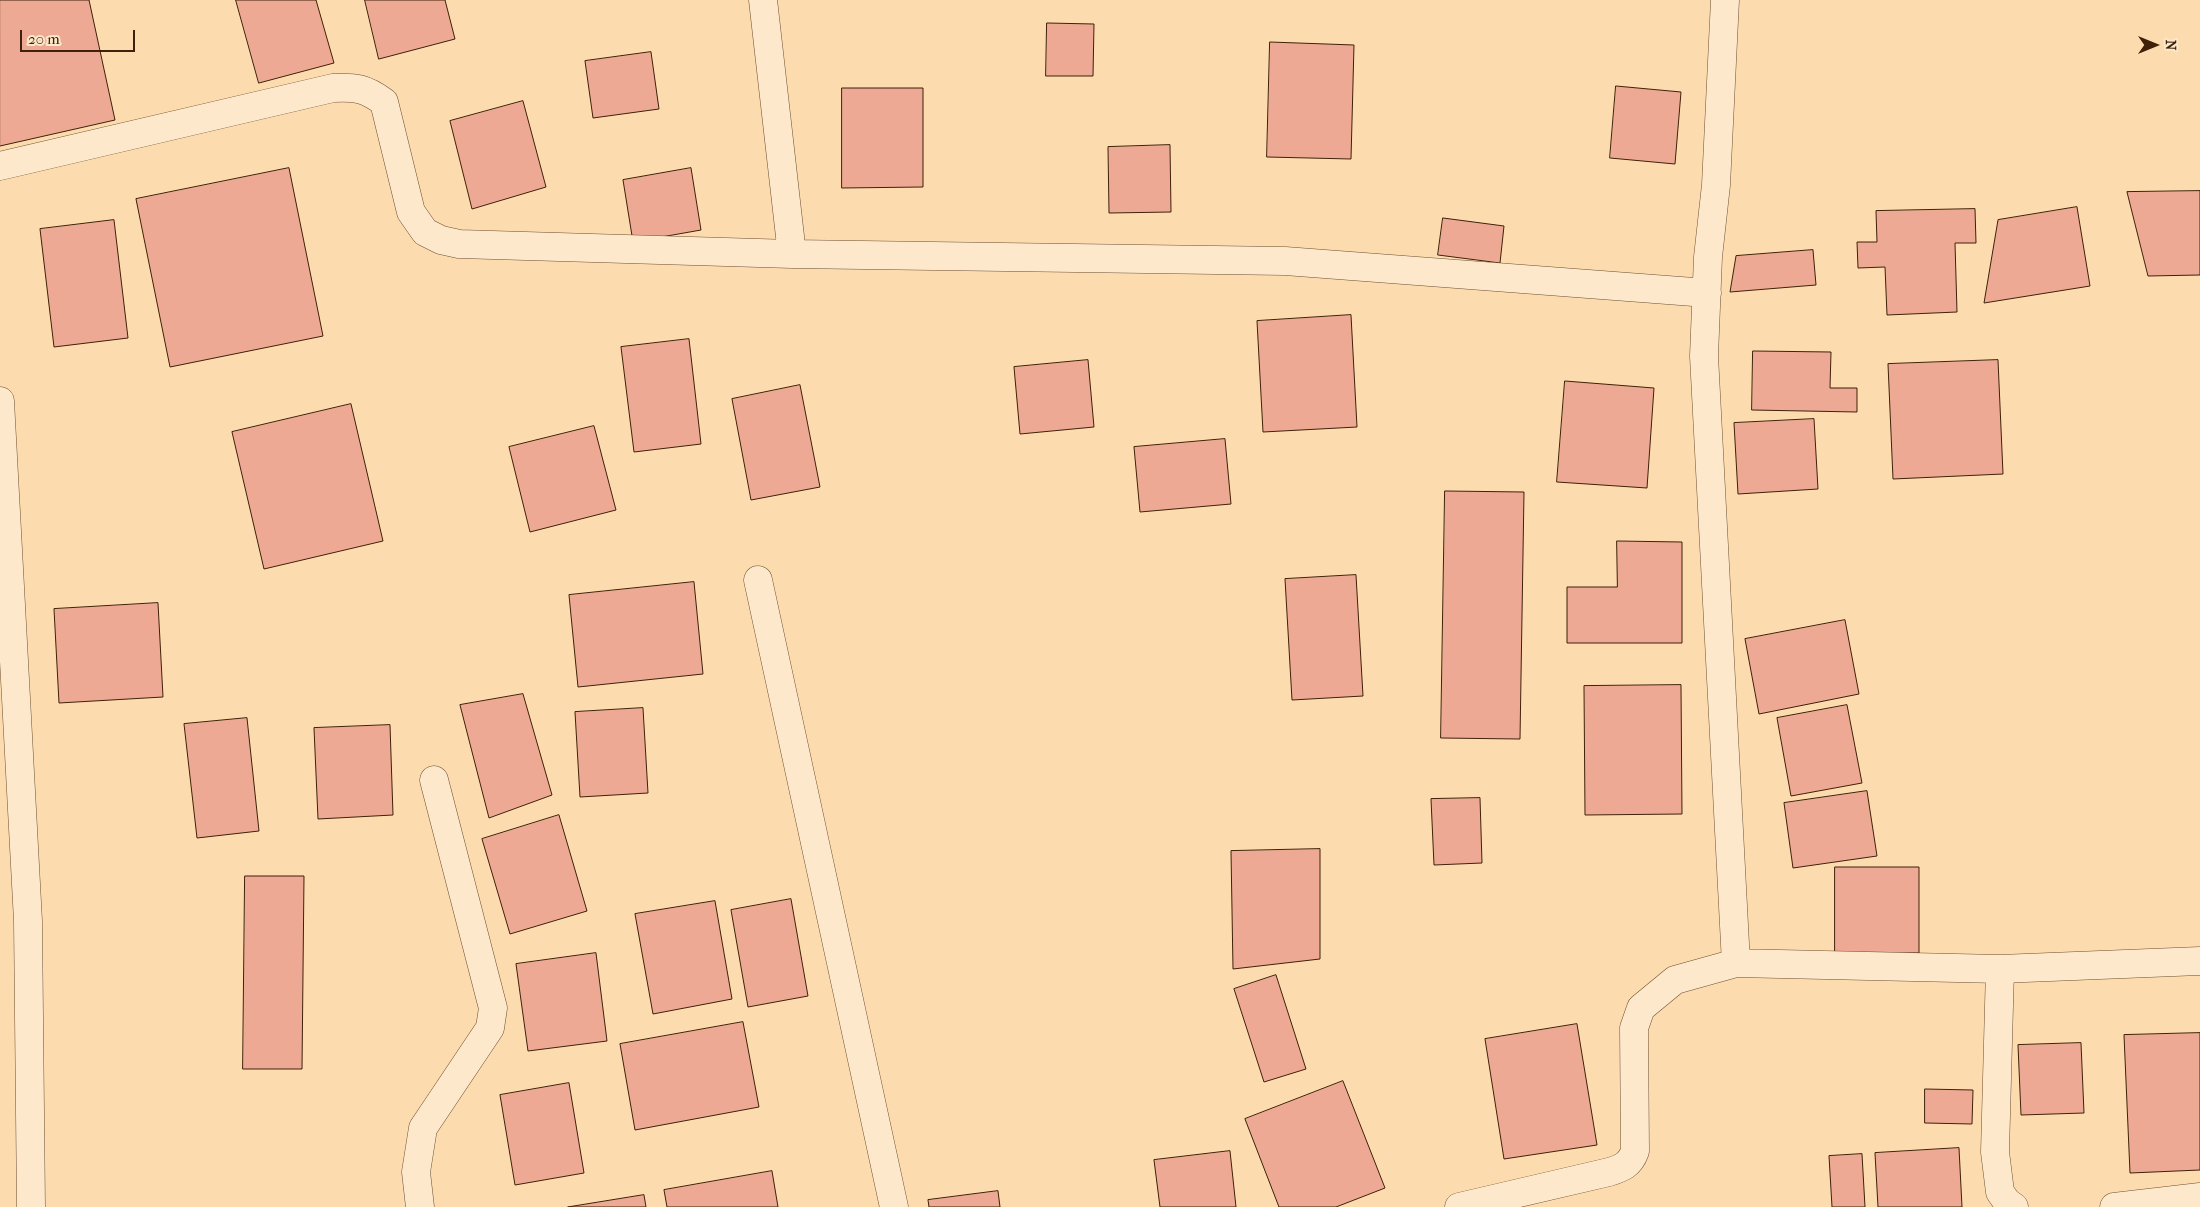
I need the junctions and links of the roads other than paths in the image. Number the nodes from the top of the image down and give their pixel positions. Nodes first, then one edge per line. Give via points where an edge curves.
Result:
1 (763, 0) edge
2 (1725, 0) edge
3 (0, 166) edge
4 (792, 254) junction
5 (1707, 293) junction
6 (0, 401) edge
7 (758, 580) dead end
8 (434, 780) dead end
9 (2200, 961) edge
10 (1736, 963) junction
11 (2000, 969) junction
12 (2200, 1197) edge
13 (1488, 1203) edge
14 (31, 1207) edge
15 (420, 1207) edge
16 (894, 1207) edge
17 (1459, 1207) edge
18 (2014, 1207) edge
19 (2114, 1207) edge

1 - 4 street
2 - 5 street
3 - 4 street via 324,90 356,87 384,102 411,212 425,232 441,240 459,244
4 - 5 street via 1285,261
5 - 10 street via 1704,366
6 - 14 street via 28,922
7 - 16 street
8 - 15 street via 493,1008 490,1028 423,1128 416,1172
9 - 11 street
10 - 11 street
10 - 13 street via 1675,980 1642,1008 1634,1028 1635,1151 1632,1160 1624,1167 1609,1172
11 - 18 street via 1995,1152 2000,1192
12 - 19 street
13 - 17 street

